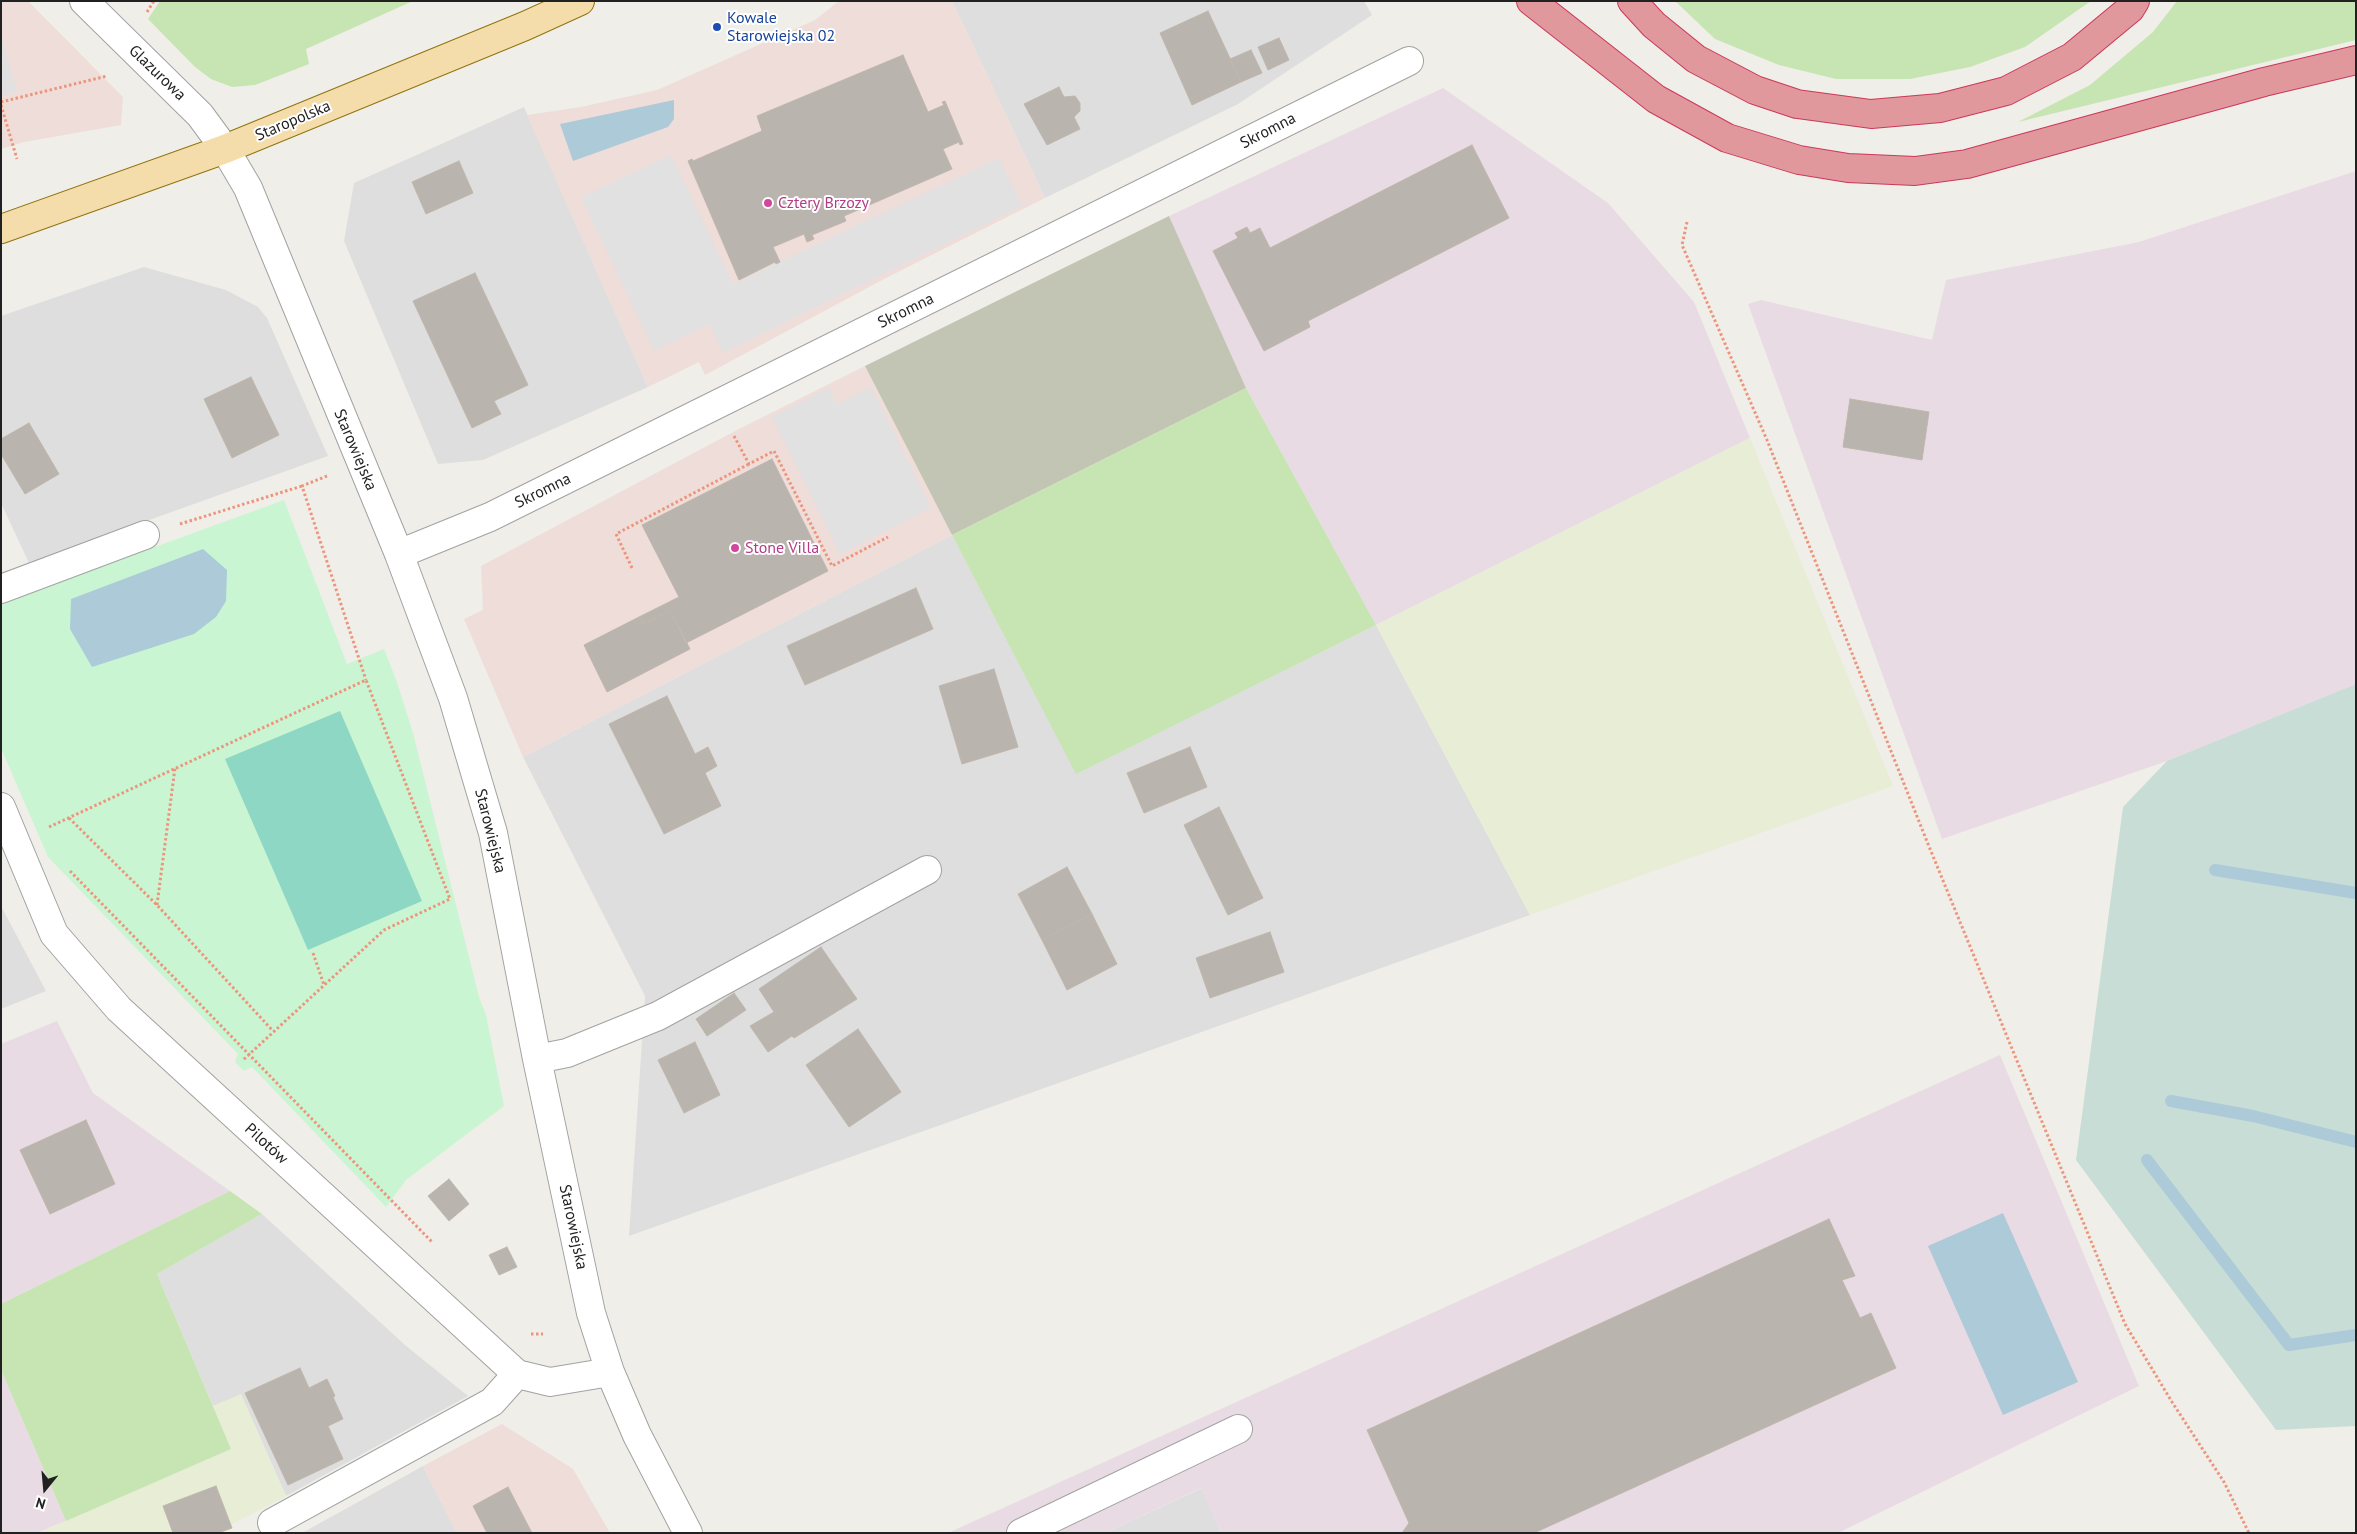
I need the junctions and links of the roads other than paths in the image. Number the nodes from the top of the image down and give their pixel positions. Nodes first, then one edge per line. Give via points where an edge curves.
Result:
1 (84, 1) edge
2 (580, 1) edge
3 (1531, 1) edge
4 (1632, 1) edge
5 (2135, 1) edge
6 (2356, 60) edge
7 (1409, 61) dead end
8 (225, 149) junction
9 (1, 229) edge
10 (145, 535) road end
11 (399, 554) junction
12 (1, 589) edge
13 (1, 807) edge
14 (927, 870) dead end
15 (537, 1059) junction
16 (610, 1372) junction
17 (517, 1374) junction
18 (1238, 1429) dead end
19 (272, 1523) dead end
20 (688, 1533) edge
21 (1021, 1533) edge

1 - 8 street, Glazurowa via 200,115
2 - 8 main road, Staropolska
3 - 6 highway via 1656,99 1727,138 1799,160 1848,168 1915,171 1967,164 2264,82
4 - 5 highway via 1654,25 1696,59 1755,90 1797,104 1871,114 1940,108 2006,91 2072,57 2130,9
7 - 11 street, Skromna via 490,518
8 - 9 main road, Staropolska
8 - 11 street, Starowiejska via 248,188
10 - 12 street
11 - 15 street, Starowiejska via 453,698 493,833
13 - 17 street, Pilotów via 54,934 119,1009
14 - 15 street via 658,1016 567,1052
15 - 16 street, Starowiejska via 591,1312
16 - 17 street, Pilotów via 550,1382
16 - 20 street, Starowiejska via 637,1436
17 - 19 street via 492,1402
18 - 21 street

